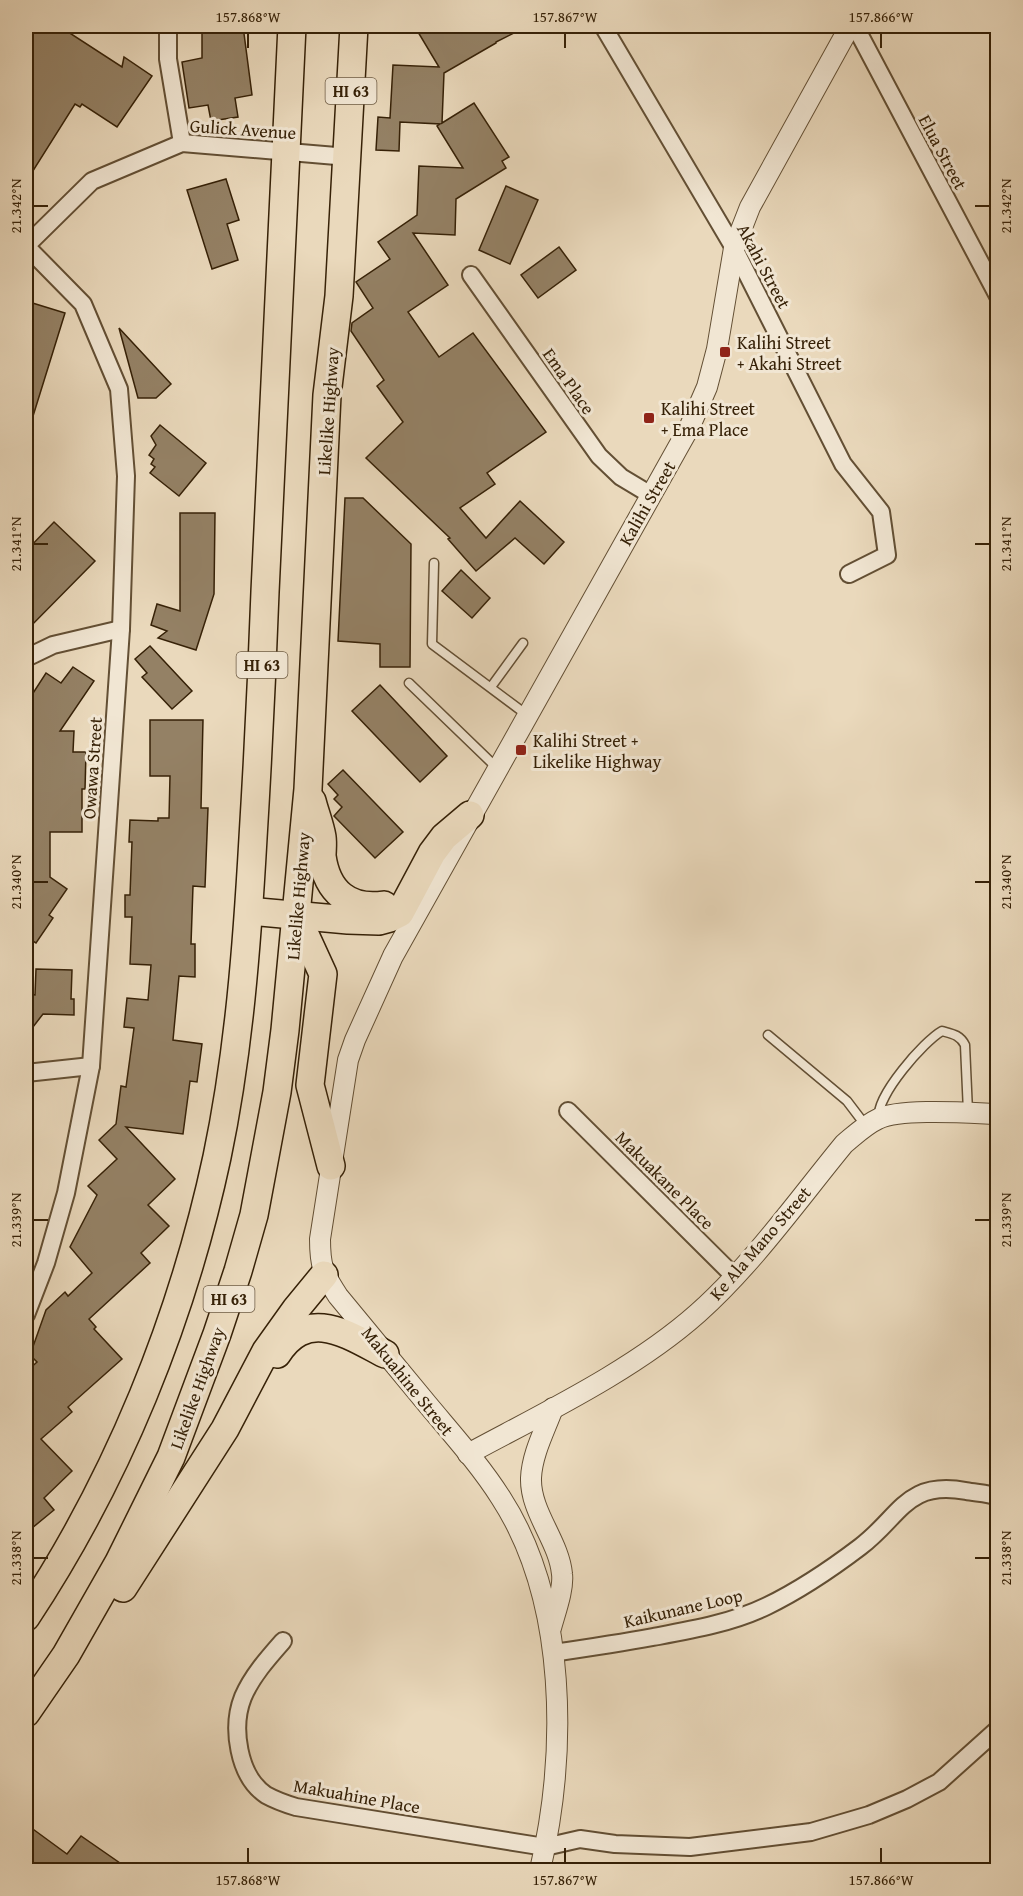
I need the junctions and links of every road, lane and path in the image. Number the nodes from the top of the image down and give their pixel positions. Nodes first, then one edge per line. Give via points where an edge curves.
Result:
1 (168, 26) edge
2 (292, 26) edge
3 (354, 26) edge
4 (603, 26) edge
5 (850, 26) edge
6 (855, 26) edge
7 (182, 143) junction
8 (286, 151) junction
9 (348, 157) junction
10 (26, 246) edge
11 (734, 248) junction
12 (471, 275) dead end
13 (998, 296) edge
14 (651, 495) junction
15 (434, 563) dead end
16 (849, 574) dead end
17 (121, 629) junction
18 (523, 643) dead end
19 (26, 658) edge
20 (409, 683) dead end
21 (491, 687) junction
22 (527, 715) junction
23 (498, 768) junction
24 (308, 789) junction
25 (470, 815) junction
26 (432, 853) junction
27 (425, 896) joint
28 (249, 911) junction
29 (295, 914) junction
30 (768, 1035) dead end
31 (91, 1066) junction
32 (26, 1073) edge
33 (568, 1111) dead end
34 (968, 1113) junction
35 (998, 1114) edge
36 (873, 1122) junction
37 (331, 1166) junction
38 (324, 1275) junction
39 (735, 1277) junction
40 (26, 1315) edge
41 (386, 1354) junction
42 (553, 1408) junction
43 (225, 1429) junction
44 (468, 1454) junction
45 (998, 1497) edge
46 (26, 1617) edge
47 (283, 1641) dead end
48 (552, 1644) junction
49 (66, 1655) junction
50 (26, 1713) edge
51 (998, 1730) edge
52 (545, 1847) junction
53 (540, 1870) edge

1 - 7 street via 168,59
2 - 8 highway, HI 63
3 - 9 highway, Likelike Highway / HI 63
4 - 11 street, Akahi Street
5 - 11 street, Kalihi Street via 750,207
6 - 13 street, Elua Street
7 - 8 street, Gulick Avenue
7 - 10 street, Gulick Avenue via 93,181
8 - 9 street, Gulick Avenue
8 - 28 highway, HI 63
9 - 24 highway, Likelike Highway / HI 63 via 339,296 327,395
10 - 17 street, Owawa Street via 83,304 119,389 126,476
11 - 14 street, Kalihi Street via 707,387
11 - 16 street, Akahi Street via 843,464 881,512 887,555
12 - 14 street, Ema Place via 599,456 621,477
14 - 22 street, Kalihi Street
15 - 21 lane via 432,644
17 - 19 street via 52,645
17 - 31 street, Owawa Street
18 - 21 lane
20 - 23 lane
21 - 22 lane
22 - 23 street, Kalihi Street
23 - 25 street, Kalihi Street
24 - 26 highway via 323,839 326,871 337,892 354,904 384,905
24 - 29 highway, Likelike Highway / HI 63
25 - 26 highway
25 - 27 street, Kalihi Street
26 - 29 highway via 400,913 390,918 348,920
27 - 37 street, Makuahine Street via 355,1040 344,1081
28 - 29 highway
28 - 46 highway, HI 63 via 238,1027 217,1156 184,1282 116,1457
29 - 37 highway via 323,975 310,1085
29 - 49 highway, Likelike Highway / HI 63 via 277,1092 254,1215 238,1271 171,1457 119,1562
30 - 36 lane
31 - 32 street
31 - 40 street, Owawa Street via 66,1193
33 - 39 street, Makuakane Place
34 - 35 street
34 - 36 street via 901,1113
34 - 36 lane via 965,1046 962,1038 942,1031 933,1036 891,1087
36 - 39 street, Ke Ala Mano Street via 844,1144
37 - 38 street, Makuahine Street via 320,1239
38 - 41 street, Makuahine Street
38 - 43 highway via 266,1351
39 - 42 street, Ke Ala Mano Street via 654,1349
41 - 43 highway via 339,1330 321,1327 300,1332 282,1346
41 - 44 street, Makuahine Street
42 - 44 street, Ke Ala Mano Street
42 - 48 street via 531,1480 563,1578
43 - 49 highway via 101,1622
44 - 48 street, Makuahine Street via 501,1498 524,1542
45 - 48 street, Kaikunane Loop via 955,1489 922,1493 906,1501 876,1535 843,1560 766,1606 729,1620 684,1631
47 - 52 street, Makuahine Place via 253,1679 239,1712 238,1744 242,1759 265,1794 296,1807
48 - 52 street, Makuahine Street via 557,1738
49 - 50 highway, Likelike Highway / HI 63
51 - 52 street via 939,1782 869,1815 810,1832 690,1847 580,1839
52 - 53 street, Makuahine Street

